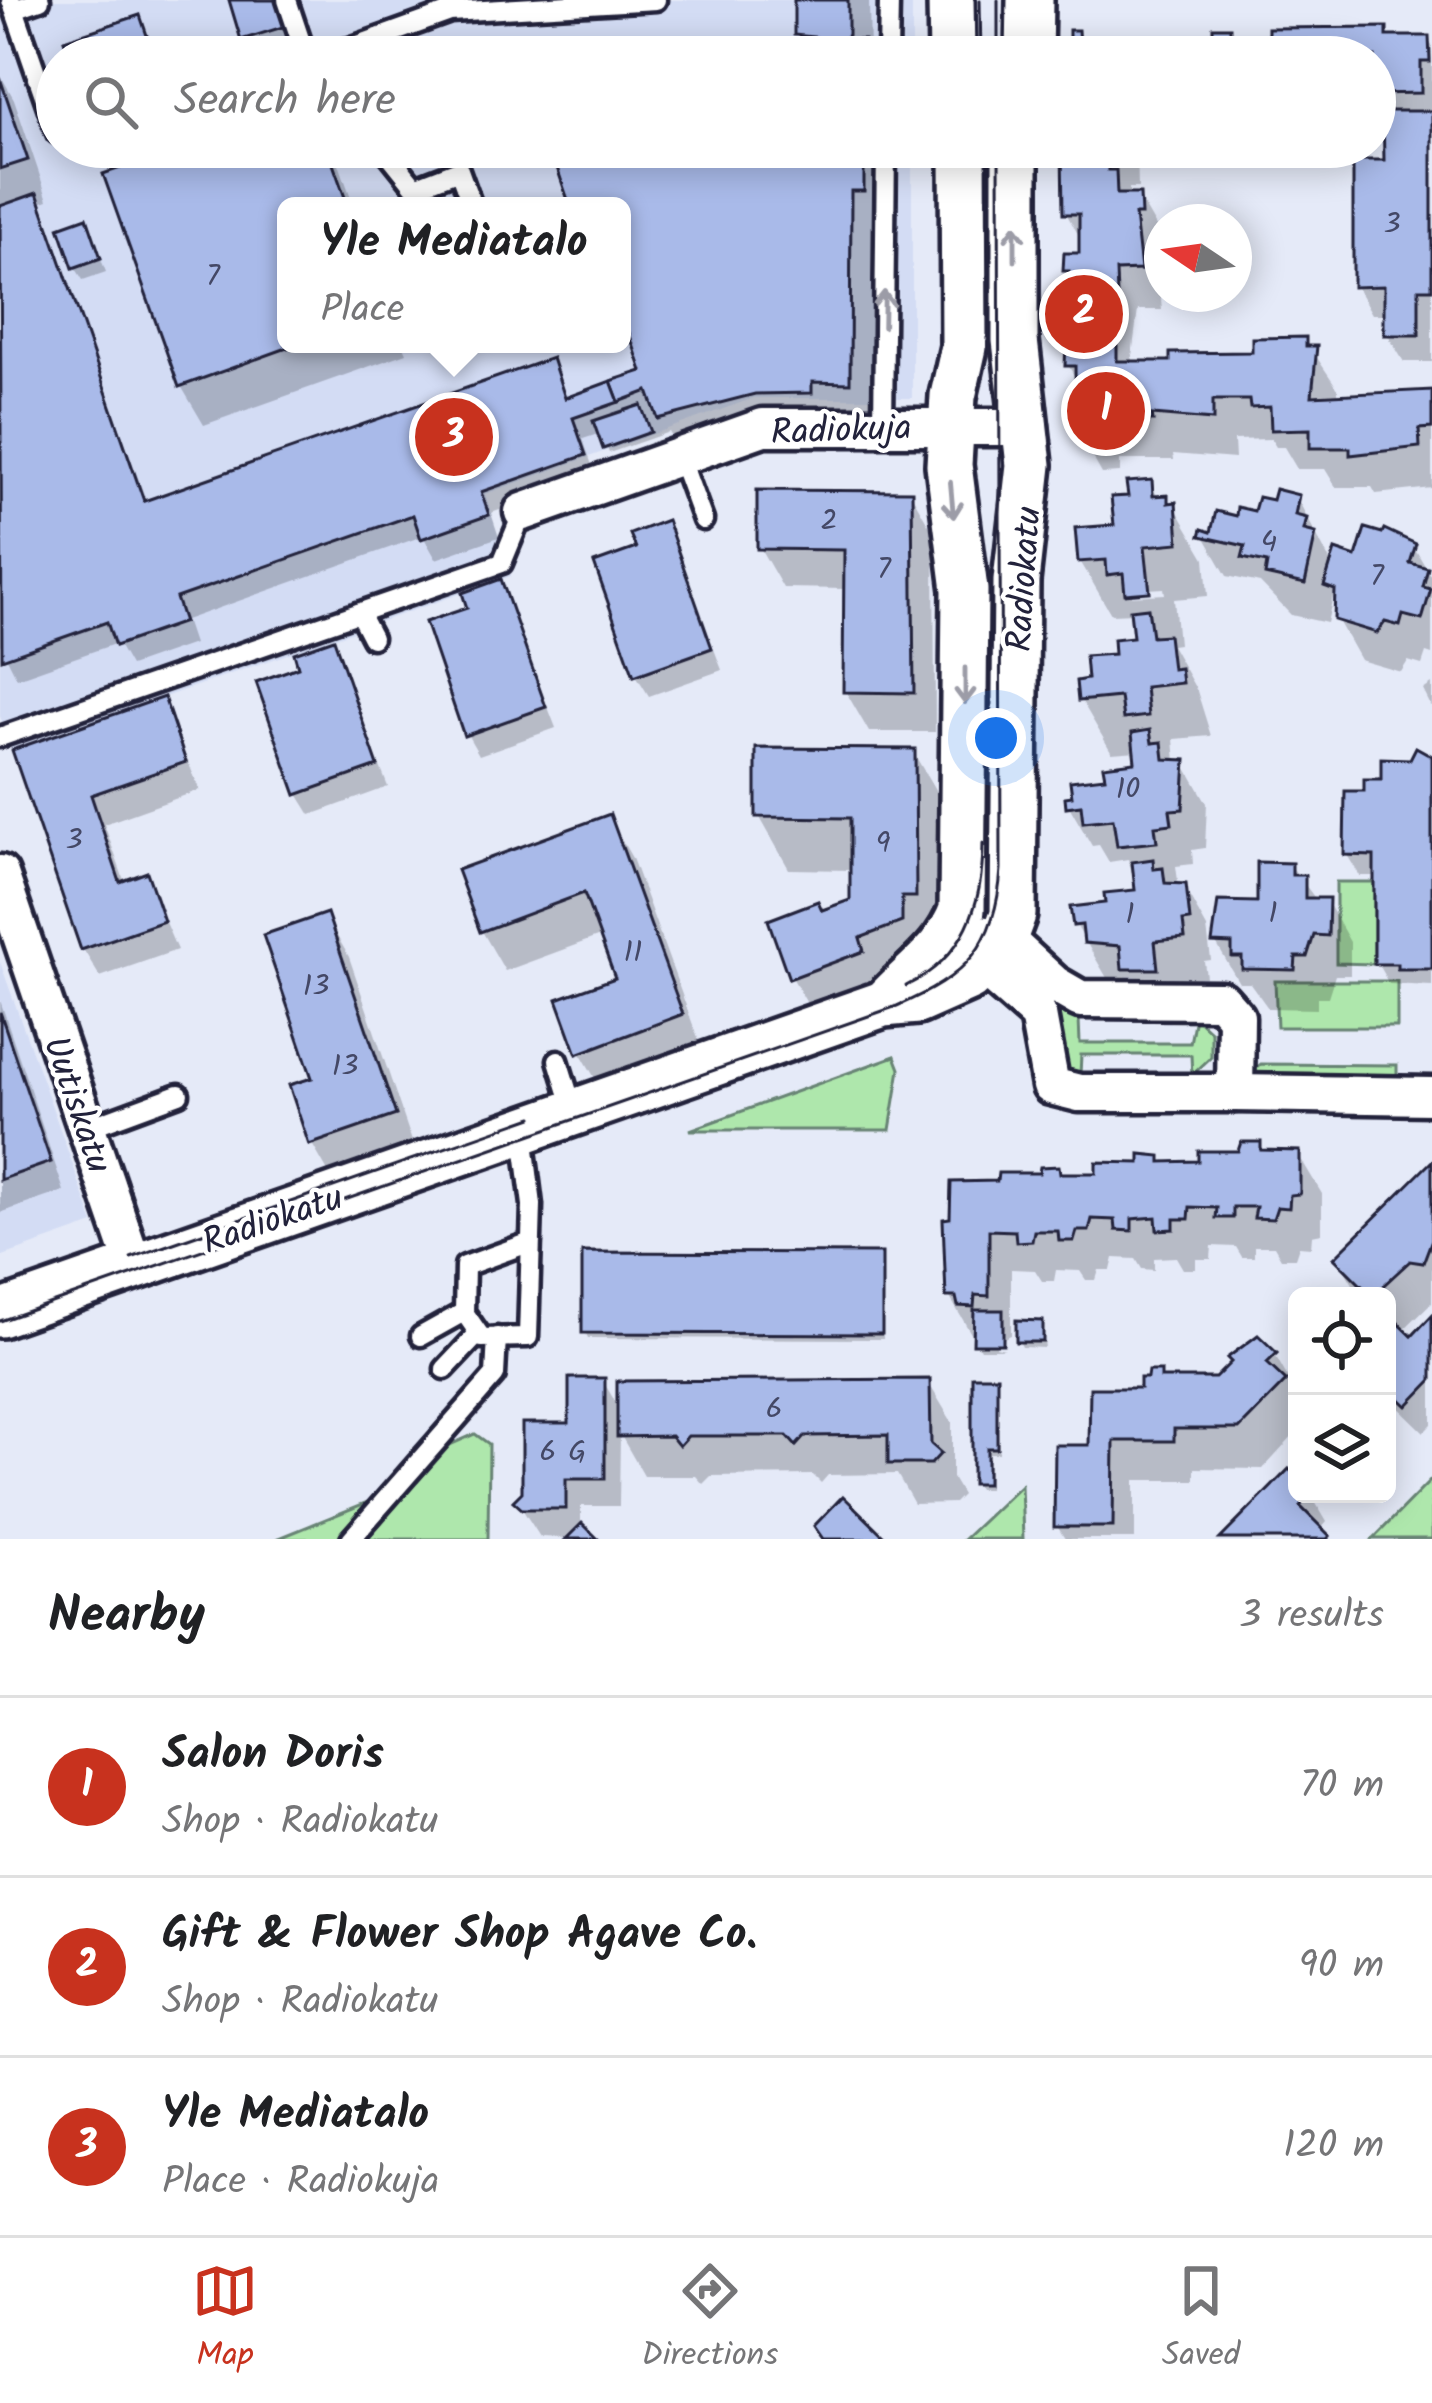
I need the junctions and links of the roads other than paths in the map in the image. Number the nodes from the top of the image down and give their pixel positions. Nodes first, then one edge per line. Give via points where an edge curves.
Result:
1 (40, 0) edge
2 (287, 0) edge
3 (656, 0) edge
4 (889, 0) edge
5 (951, 0) edge
6 (1030, 0) edge
7 (494, 3) edge
8 (13, 4) edge
9 (299, 36) edge
10 (391, 36) edge
11 (888, 36) edge
12 (952, 36) edge
13 (1029, 36) edge
14 (36, 71) edge
15 (400, 168) edge
16 (886, 168) edge
17 (963, 168) edge
18 (1016, 168) edge
19 (469, 197) edge
20 (883, 426) junction
21 (950, 426) junction
22 (1029, 427) junction
23 (680, 458) junction
24 (523, 512) joint
25 (703, 520) dead end
26 (359, 613) junction
27 (372, 638) dead end
28 (0, 737) edge
29 (0, 874) edge
30 (955, 930) junction
31 (994, 953) junction
32 (884, 1004) junction
33 (558, 1060) dead end
34 (1235, 1093) junction
35 (179, 1094) dead end
36 (1431, 1095) edge
37 (574, 1112) junction
38 (87, 1128) junction
39 (522, 1129) junction
40 (530, 1242) junction
41 (134, 1266) junction
42 (464, 1312) junction
43 (0, 1314) edge
44 (487, 1335) junction
45 (421, 1336) dead end
46 (445, 1369) dead end
47 (351, 1539) edge

1 - 8 lane
2 - 9 lane
3 - 7 lane
4 - 11 lane
5 - 12 street
6 - 13 street
7 - 10 lane
8 - 14 lane
15 - 19 lane via 416,187 459,170
20 -> 16 lane
17 - 21 street, Radiokatu via 964,347
22 -> 18 street, Radiokatu via 1016,340
20 - 21 street, Radiokuja
20 - 23 street, Radiokuja via 764,427
21 - 22 street, Radiokuja
21 -> 30 street, Radiokatu via 964,590 966,864
22 - 31 street, Radiokatu via 1029,503 1016,581 1016,888
23 - 24 street, Radiokuja
23 - 25 lane
24 - 26 lane via 502,563
26 - 27 lane
26 - 28 lane
29 - 38 street, Uutiskatu
30 - 31 street
30 - 32 street, Radiokatu
31 - 32 street, Radiokatu via 950,990
31 - 34 street via 1038,1015 1051,1086
31 - 34 street via 1080,999 1221,1000 1232,1007
32 - 37 street, Radiokatu
33 - 37 lane
34 - 36 street
35 - 38 lane
37 - 39 street, Radiokatu
38 - 41 street, Uutiskatu
39 - 40 lane
39 - 41 street, Radiokatu
40 - 42 lane via 465,1266
40 - 44 lane via 528,1337
41 - 43 street, Radiokatu
42 - 44 lane
42 - 45 lane
44 - 46 lane
44 - 47 lane via 495,1375

